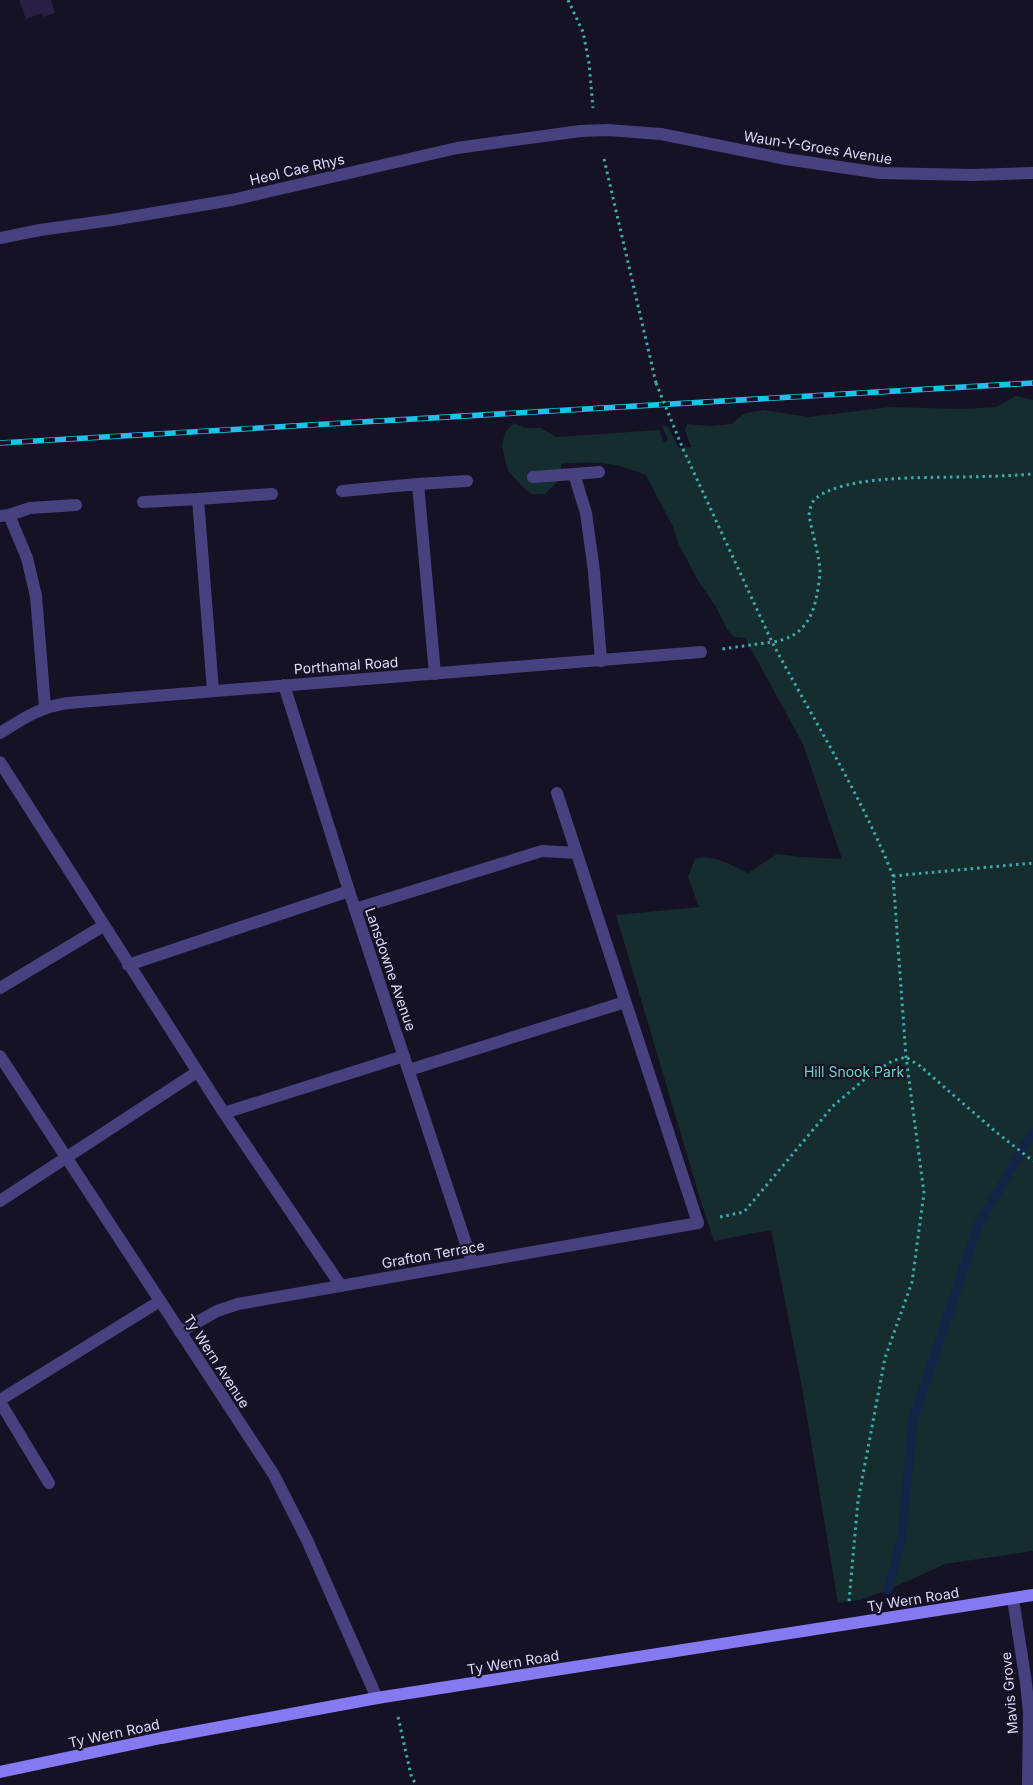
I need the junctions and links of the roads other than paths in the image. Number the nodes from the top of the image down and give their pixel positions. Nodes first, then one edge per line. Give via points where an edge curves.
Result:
1 (600, 130) joint
2 (1033, 173) edge
3 (0, 238) edge
4 (599, 472) dead end
5 (574, 474) junction
6 (533, 477) dead end
7 (467, 481) dead end
8 (418, 484) junction
9 (342, 490) dead end
10 (272, 494) dead end
11 (198, 499) junction
12 (143, 502) dead end
13 (76, 504) dead end
14 (4, 516) edge
15 (702, 652) road end
16 (601, 661) junction
17 (434, 674) junction
18 (284, 685) junction
19 (213, 691) junction
20 (45, 707) junction
21 (0, 733) edge
22 (0, 762) edge
23 (556, 793) dead end
24 (576, 853) junction
25 (349, 891) junction
26 (355, 909) junction
27 (103, 926) junction
28 (128, 964) junction
29 (0, 988) edge
30 (625, 1002) junction
31 (0, 1056) edge
32 (404, 1056) junction
33 (409, 1070) junction
34 (197, 1072) junction
35 (224, 1113) junction
36 (66, 1158) junction
37 (0, 1202) edge
38 (472, 1262) junction
39 (341, 1286) junction
40 (160, 1301) junction
41 (180, 1332) junction
42 (0, 1401) edge
43 (49, 1483) dead end
44 (1033, 1595) edge
45 (1013, 1599) junction
46 (377, 1698) junction
47 (0, 1772) edge
48 (1028, 1785) edge

1 - 2 street, Waun-Y-Groes Avenue via 661,134 880,173
1 - 3 street, Heol Cae Rhys via 457,148 232,200
4 - 5 street
5 - 6 street
5 - 16 street via 586,513
7 - 8 street
8 - 9 street
8 - 17 street
10 - 11 street
11 - 12 street
11 - 19 street
13 - 14 street via 30,508
14 - 20 street via 27,558 36,596
15 - 16 street, Porthamal Road
16 - 17 street, Porthamal Road
17 - 18 street, Porthamal Road
18 - 19 street, Porthamal Road
18 - 25 street, Lansdowne Avenue
19 - 20 street, Porthamal Road
20 - 21 street, Porthamal Road
22 - 27 street
23 - 24 street
24 - 26 street via 542,851
24 - 30 street
25 - 26 street, Lansdowne Avenue
25 - 28 street
26 - 32 street, Lansdowne Avenue
27 - 28 street
27 - 29 street
28 - 34 street
30 - 33 street
30 - 38 street, Grafton Terrace via 698,1223
31 - 36 street, Ty Wern Avenue
32 - 33 street, Lansdowne Avenue
32 - 35 street
33 - 38 street, Lansdowne Avenue
34 - 35 street
34 - 36 street
35 - 39 street
36 - 37 street
36 - 40 street, Ty Wern Avenue
38 - 39 street, Grafton Terrace
39 - 41 street, Grafton Terrace via 238,1304
40 - 41 street, Ty Wern Avenue
40 - 42 street
41 - 46 street, Ty Wern Avenue via 286,1497
42 - 43 street
44 - 45 street, Ty Wern Road
45 - 46 street, Ty Wern Road
45 - 48 street, Mavis Grove via 1029,1712
46 - 47 street, Ty Wern Road

